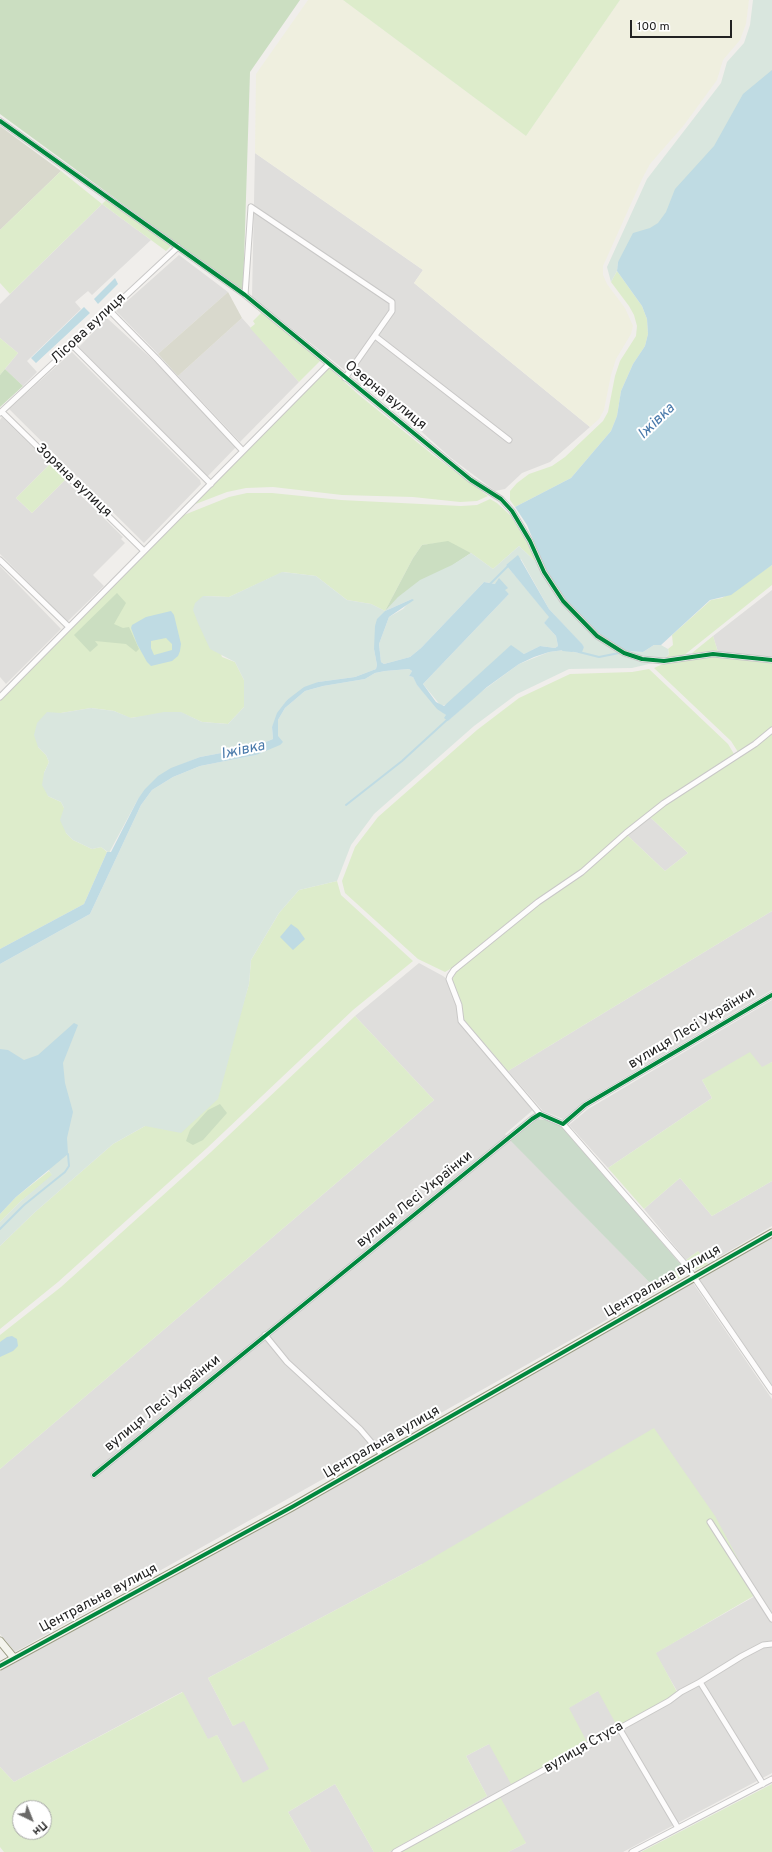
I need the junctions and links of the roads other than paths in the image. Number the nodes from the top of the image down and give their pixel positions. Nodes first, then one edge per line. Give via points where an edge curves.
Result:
1 (0, 121) edge
2 (178, 247) junction
3 (245, 296) junction
4 (109, 310) junction
5 (375, 336) junction
6 (72, 345) junction
7 (329, 364) junction
8 (345, 378) junction
9 (1, 412) edge
10 (509, 440) dead end
11 (243, 451) junction
12 (211, 484) junction
13 (144, 551) junction
14 (0, 560) edge
15 (69, 628) junction
16 (772, 660) edge
17 (0, 697) edge
18 (772, 730) edge
19 (772, 995) edge
20 (540, 1114) junction
21 (563, 1124) junction
22 (772, 1233) edge
23 (693, 1277) junction
24 (265, 1335) junction
25 (771, 1387) edge
26 (383, 1456) junction
27 (94, 1475) dead end
28 (710, 1522) dead end
29 (772, 1619) edge
30 (0, 1641) edge
31 (772, 1644) edge
32 (14, 1658) junction
33 (0, 1666) edge
34 (700, 1682) junction
35 (619, 1728) junction
36 (772, 1779) edge
37 (763, 1784) junction
38 (678, 1828) junction
39 (394, 1852) edge
40 (632, 1852) edge

1 - 2 street, Озерна вулиця
2 - 3 street, Озерна вулиця
2 - 4 street, Лісова вулиця
3 - 5 street, Озерна вулиця via 251,207 392,302 392,311
3 - 7 street, Озерна вулиця
4 - 6 street, Лісова вулиця
4 - 11 street
5 - 8 street, Озерна вулиця
5 - 10 street
6 - 9 street, Лісова вулиця
6 - 12 street
7 - 8 street, Озерна вулиця
7 - 11 street
8 - 16 street, Озерна вулиця via 471,480 501,499 512,511 530,541 544,572 563,601 597,636 624,653 642,659 664,661 714,654
9 - 13 street, Зоряна вулиця
11 - 12 street
12 - 13 street
13 - 15 street
14 - 15 street
15 - 17 street
18 - 20 street via 756,744 664,803 582,872 538,902 454,970 449,979 459,1005 461,1020
19 - 21 street, вулиця Лесі Українки via 585,1105
20 - 21 street
20 - 24 street, вулиця Лесі Українки
21 - 23 street via 685,1264
22 - 23 street, Центральна вулиця
23 - 25 street
23 - 26 street, Центральна вулиця
24 - 26 street via 287,1362 360,1429
24 - 27 street, вулиця Лесі Українки
26 - 32 street, Центральна вулиця
28 - 29 street
30 - 32 street
31 - 34 street, вулиця Стуса via 742,1656
32 - 33 street, Центральна вулиця
34 - 35 street, вулиця Стуса
34 - 37 street
35 - 38 street
35 - 39 street, вулиця Стуса
36 - 37 street
37 - 38 street
38 - 40 street

